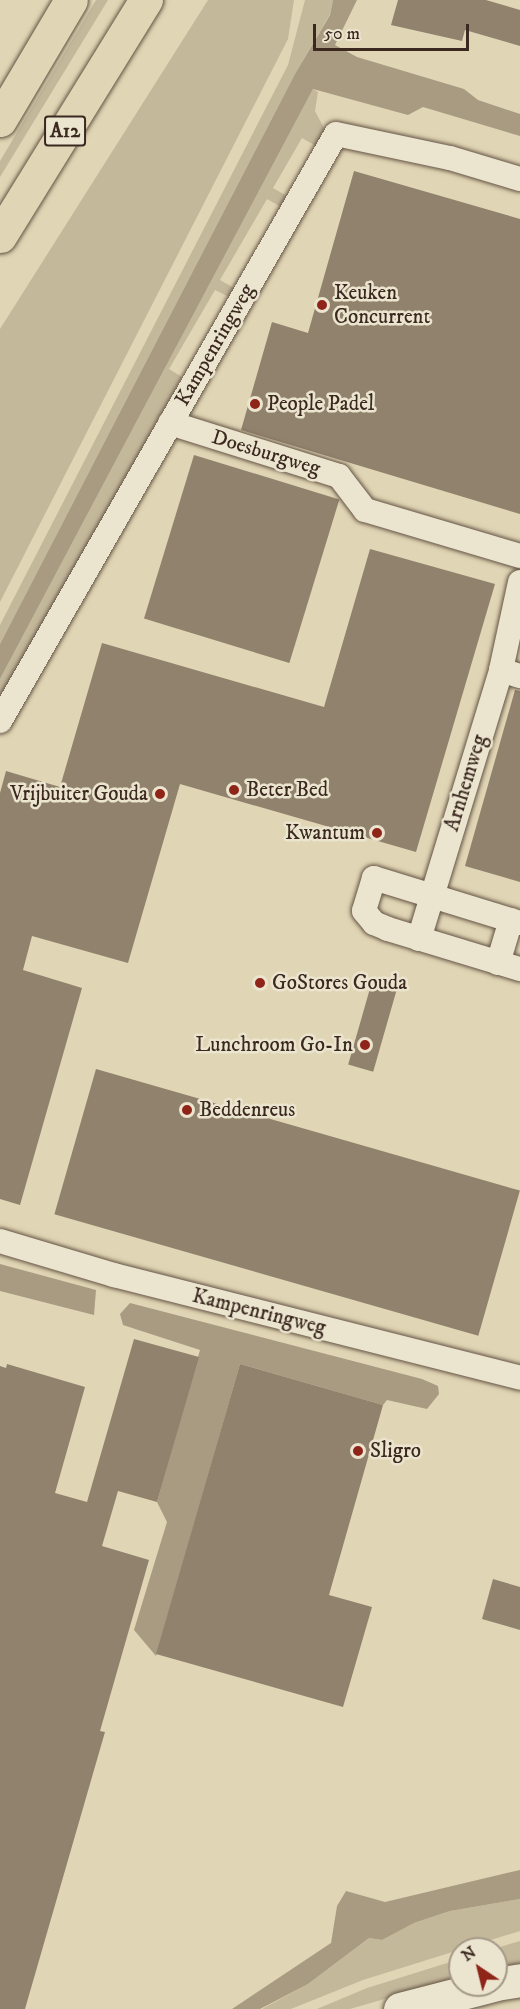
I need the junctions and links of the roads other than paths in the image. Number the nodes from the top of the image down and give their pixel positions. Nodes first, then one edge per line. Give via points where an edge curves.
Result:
1 (71, 0) edge
2 (151, 0) edge
3 (138, 13) edge
4 (0, 120) edge
5 (520, 179) edge
6 (0, 236) edge
7 (170, 423) junction
8 (520, 556) edge
9 (520, 582) edge
10 (510, 673) edge
11 (0, 721) edge
12 (431, 896) junction
13 (515, 922) edge
14 (419, 939) junction
15 (509, 966) edge
16 (0, 1241) edge
17 (520, 1378) edge
18 (448, 1997) edge
19 (400, 2009) edge

1 - 4 highway
2 - 3 highway, A12
3 - 6 highway, A12
5 - 7 street, Kampenringweg via 450,158 336,134
7 - 8 street, Doesburgweg via 339,476 365,510
7 - 11 street, Kampenringweg
9 - 10 street
10 - 12 street, Arnhemweg
12 - 13 street
12 - 14 street, Arnhemweg
12 - 14 street via 374,878 364,911 374,923
13 - 15 street
14 - 15 street
16 - 17 street, Kampenringweg via 114,1275
18 - 19 main road

